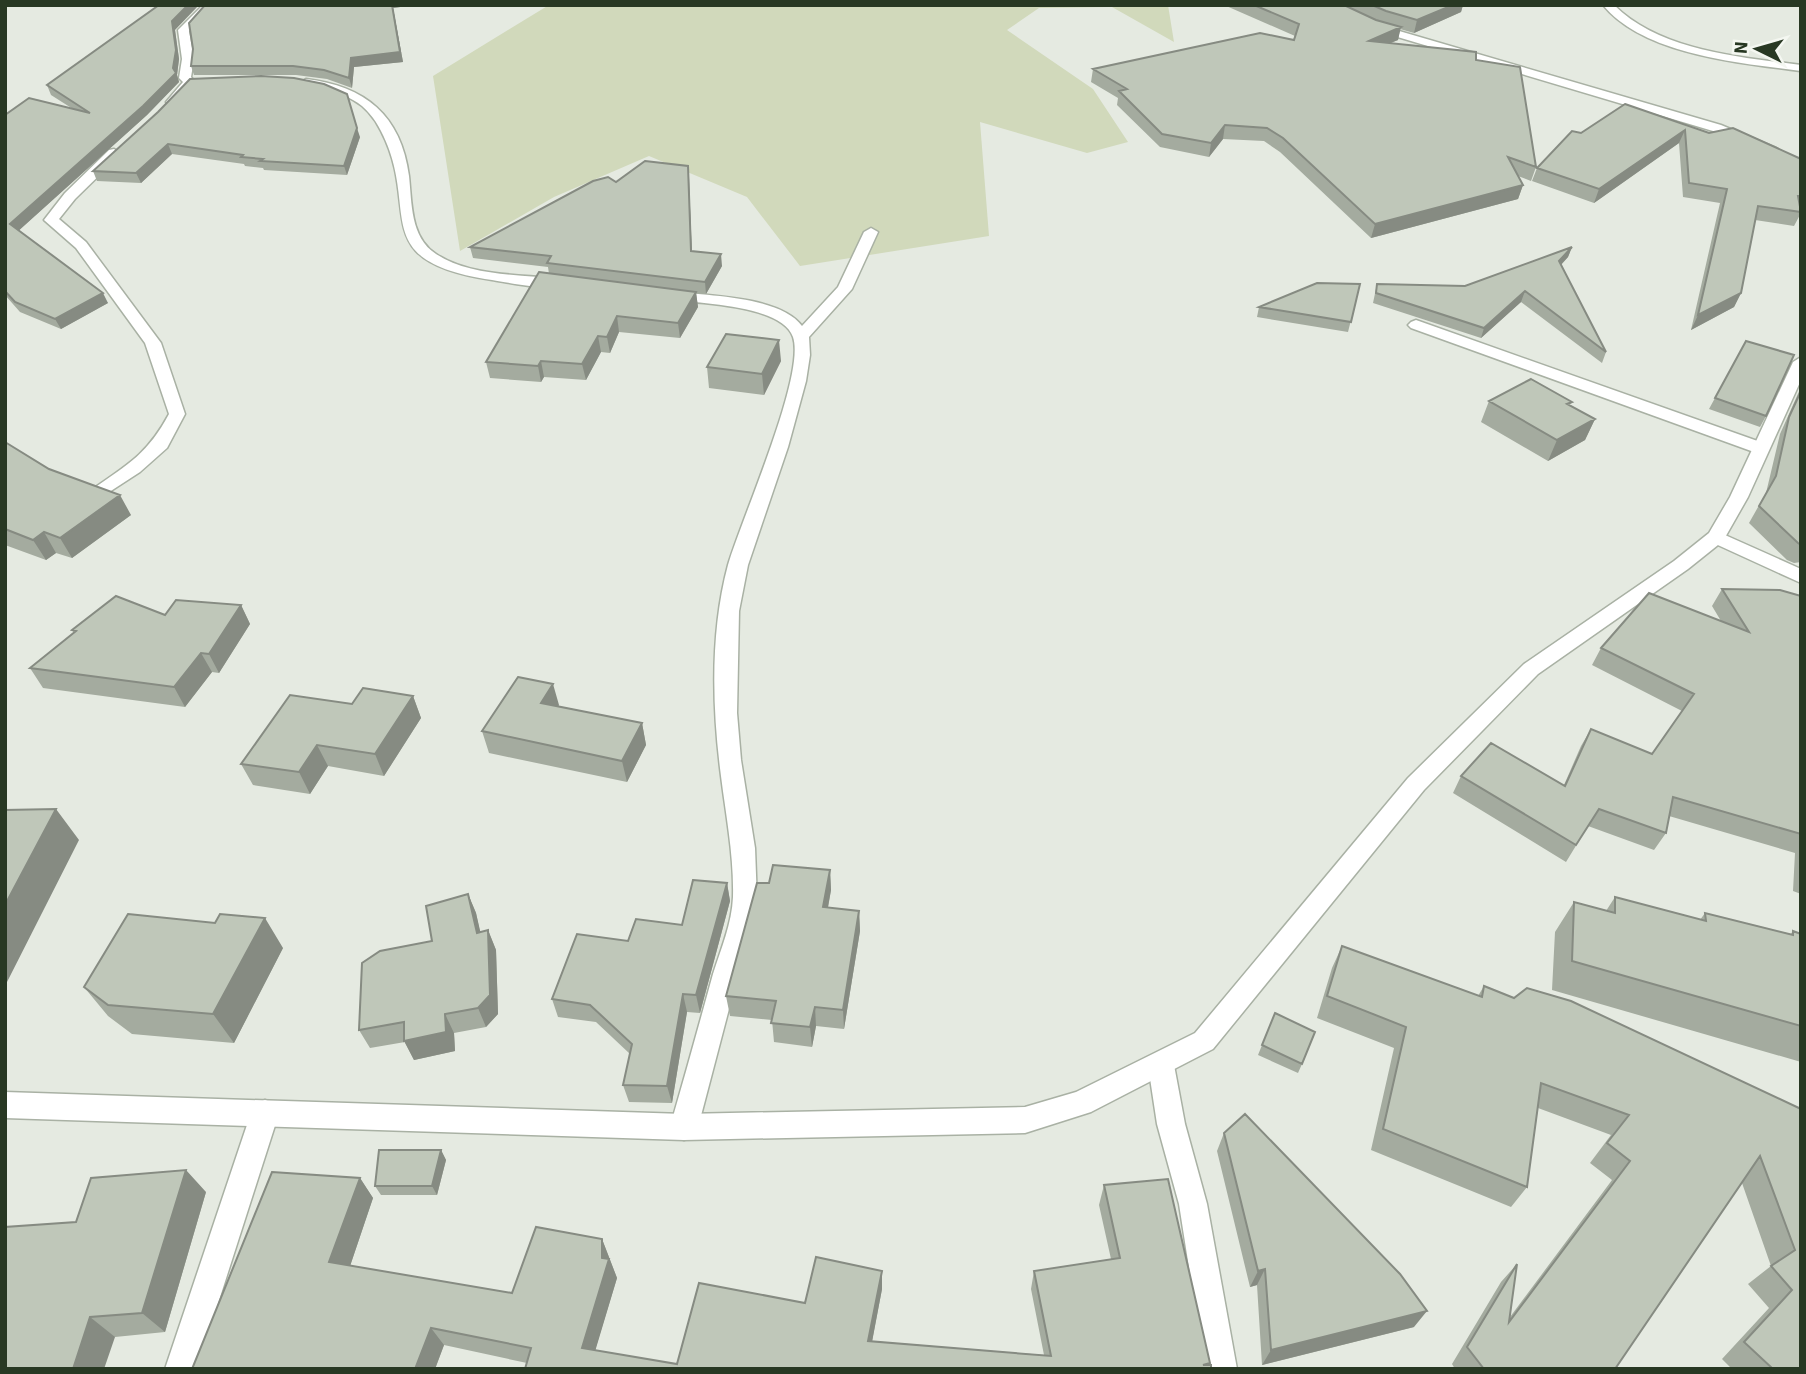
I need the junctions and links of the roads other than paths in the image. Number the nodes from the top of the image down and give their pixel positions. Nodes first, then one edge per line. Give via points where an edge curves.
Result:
1 (209, 5) edge
2 (1323, 5) edge
3 (1608, 5) edge
4 (1801, 68) edge
5 (288, 81) edge
6 (189, 82) junction
7 (213, 82) edge
8 (163, 113) edge
9 (125, 145) edge
10 (1801, 168) edge
11 (871, 232) dead end
12 (579, 285) edge
13 (648, 294) edge
14 (1416, 325) dead end
15 (801, 336) junction
16 (1801, 362) edge
17 (1760, 449) junction
18 (100, 492) edge
19 (1716, 537) junction
20 (1801, 577) edge
21 (1161, 1065) junction
22 (5, 1105) edge
23 (265, 1113) junction
24 (684, 1127) junction
25 (181, 1369) edge
26 (1221, 1369) edge

1 - 6 street via 183,30 191,63 185,78
2 - 10 street via 1378,28 1717,128
3 - 4 street via 1616,18 1704,52
5 - 12 street via 344,91 363,100 387,130 402,172 408,226 429,256 482,273
6 - 7 street
6 - 8 street
9 - 18 street via 51,220 81,246 153,343 177,414 160,444
11 - 15 street via 845,289
13 - 15 street via 763,310 780,315
14 - 17 street
15 - 24 street via 799,383 737,566 725,654 730,760 746,857 745,906
16 - 17 street
17 - 19 street
19 - 20 street
19 - 21 street via 1531,669 1416,784 1204,1041
21 - 24 street via 1081,1102 1025,1120
21 - 26 street
22 - 23 street
23 - 24 street
23 - 25 street

